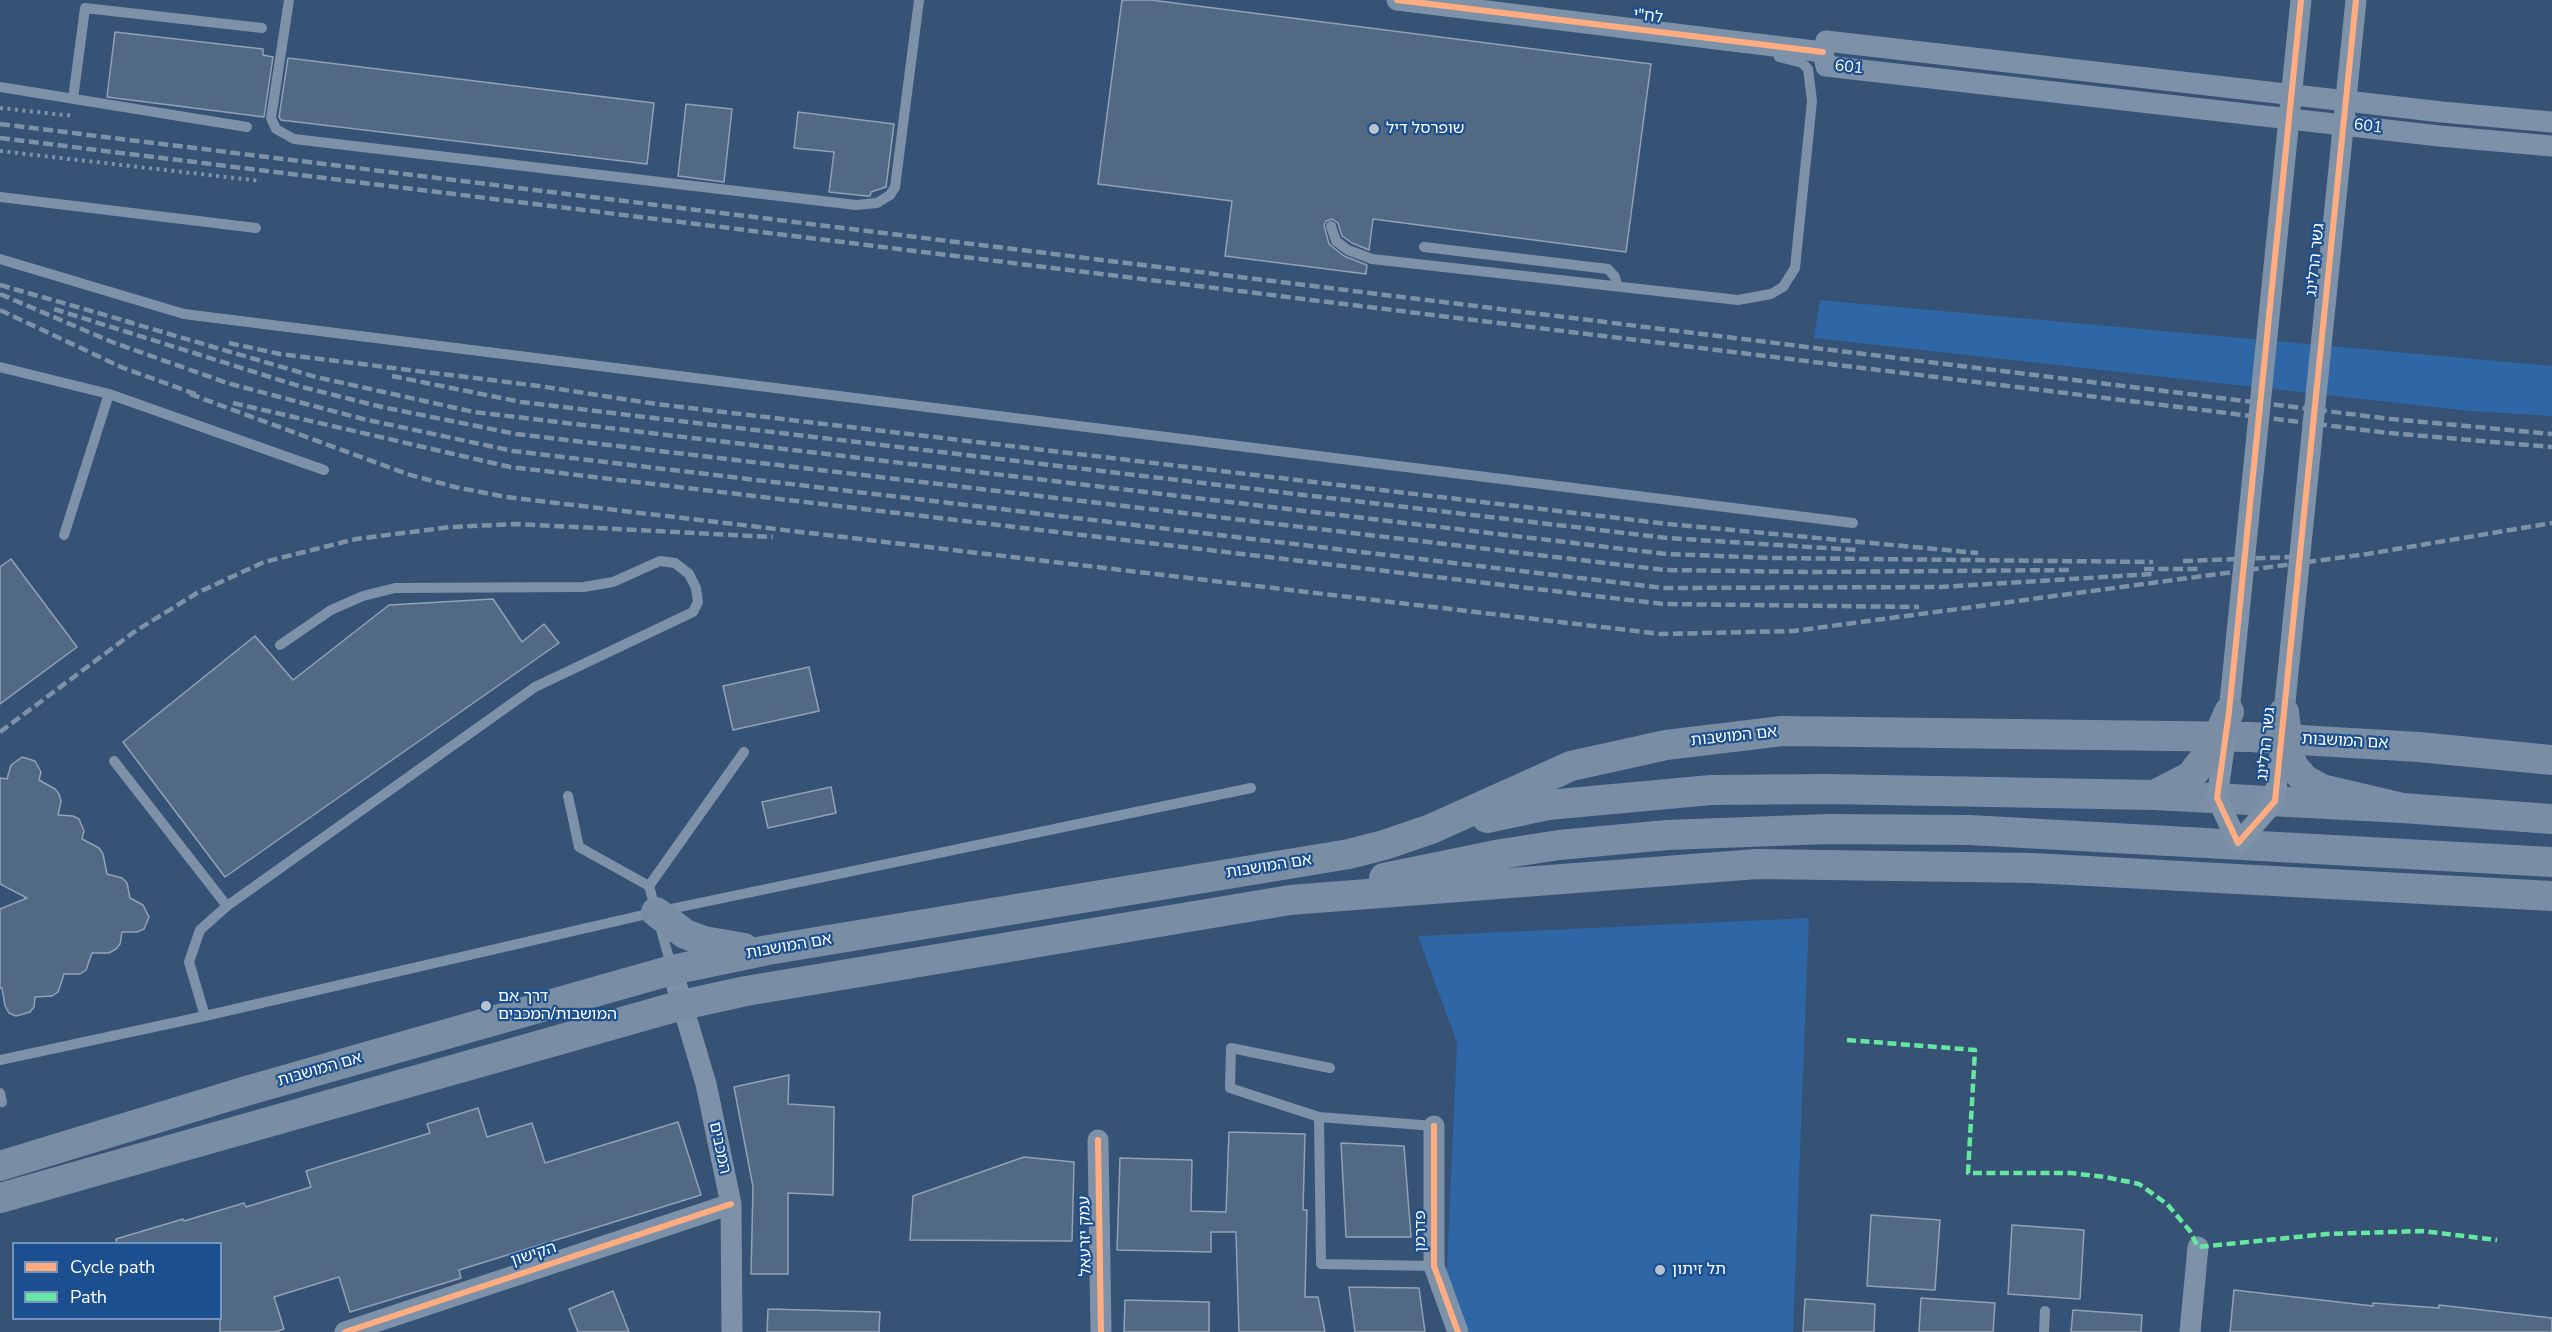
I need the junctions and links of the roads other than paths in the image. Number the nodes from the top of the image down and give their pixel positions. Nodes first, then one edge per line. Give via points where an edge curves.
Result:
1 (289, 0) edge
2 (919, 0) edge
3 (1397, 0) edge
4 (2301, 0) edge
5 (2356, 0) edge
6 (1521, 8) edge
7 (262, 28) dead end
8 (1676, 34) junction
9 (1823, 52) junction
10 (0, 87) edge
11 (73, 99) junction
12 (2552, 122) edge
13 (247, 126) dead end
14 (2552, 146) edge
15 (0, 197) edge
16 (1331, 226) dead end
17 (256, 228) dead end
18 (1424, 247) dead end
19 (0, 259) edge
20 (1617, 285) junction
21 (0, 367) edge
22 (109, 394) junction
23 (324, 470) dead end
24 (1853, 523) dead end
25 (64, 535) dead end
26 (280, 645) dead end
27 (2229, 712) junction
28 (2284, 712) junction
29 (744, 752) dead end
30 (2552, 760) edge
31 (114, 761) dead end
32 (1251, 788) dead end
33 (2154, 795) junction
34 (568, 796) dead end
35 (2217, 798) junction
36 (2275, 801) junction
37 (2403, 808) junction
38 (2552, 819) edge
39 (1431, 829) junction
40 (2238, 843) junction
41 (2552, 862) edge
42 (2552, 896) edge
43 (652, 899) junction
44 (1290, 900) junction
45 (227, 906) junction
46 (768, 950) junction
47 (672, 970) junction
48 (682, 1005) junction
49 (205, 1016) junction
50 (0, 1060) edge
51 (1329, 1068) dead end
52 (0, 1093) edge
53 (0, 1102) edge
54 (1319, 1117) junction
55 (1434, 1126) joint
56 (1098, 1140) dead end
57 (0, 1166) edge
58 (0, 1198) edge
59 (731, 1204) junction
60 (2198, 1247) dead end
61 (1434, 1266) junction
62 (2045, 1311) dead end
63 (345, 1332) edge
64 (732, 1332) edge
65 (1101, 1332) edge
66 (1458, 1332) edge
67 (2044, 1332) edge
68 (2190, 1332) edge

1 - 2 lane via 272,118 276,129 294,139 856,205 877,203 895,187
3 - 6 street, לח"י
4 - 27 street, bridge
5 - 28 street, גשר הרלינג, bridge
6 - 8 street, לח"י
7 - 11 lane via 85,8
8 - 9 street, לח"י
8 - 20 lane via 1676,42 1790,58 1808,69 1812,101 1795,268 1783,286 1756,299
9 - 12 street, 601 via 1827,41
9 - 14 street, 601 via 1826,66
10 - 11 lane
11 - 13 lane
15 - 17 lane
16 - 20 lane via 1336,241 1372,259
18 - 20 lane via 1608,269 1616,277
19 - 24 lane via 184,314
21 - 22 lane
22 - 23 lane
22 - 25 lane
26 - 45 lane via 331,610 395,588 584,587 613,582 660,561 675,562 689,574 698,602 693,612 535,687
27 - 33 main road, bridge via 2214,746 2191,776
27 - 35 street, bridge
28 - 36 street, גשר הרלינג, bridge
28 - 37 main road, bridge via 2289,754 2304,779 2322,789
29 - 43 lane
30 - 39 main road, אם המושבות via 2250,737 1782,731 1666,745 1571,766
31 - 45 lane
32 - 43 lane
33 - 35 main road
33 - 39 main road via 1711,790 1548,805
34 - 43 lane via 579,847
35 - 36 main road
35 - 40 street, bridge
36 - 37 main road, bridge
36 - 40 street, גשר הרלינג, bridge
37 - 38 main road
39 - 46 main road, אם המושבות via 1348,854
40 - 41 main road
40 - 44 main road via 1969,830 1828,829 1667,835 1501,854
42 - 44 main road, אם המושבות via 2033,868 1757,864
43 - 46 main road via 685,934 704,941
43 - 47 lane
43 - 49 lane
44 - 48 main road, אם המושבות
45 - 49 lane via 200,930 189,962
46 - 47 main road, אם המושבות
47 - 48 street, המכבים
47 - 57 main road, אם המושבות
48 - 58 main road, אם המושבות
48 - 59 street, המכבים via 706,1084
49 - 50 lane
51 - 54 lane via 1231,1048 1230,1088
52 - 53 lane
54 - 55 lane
54 - 61 lane via 1322,1264
55 - 61 street, פדרמן
56 - 65 street, עמק יזרעאל
59 - 63 street, הקישון
59 - 64 street, המכבים
60 - 68 street
61 - 66 street, פדרמן
62 - 67 lane

